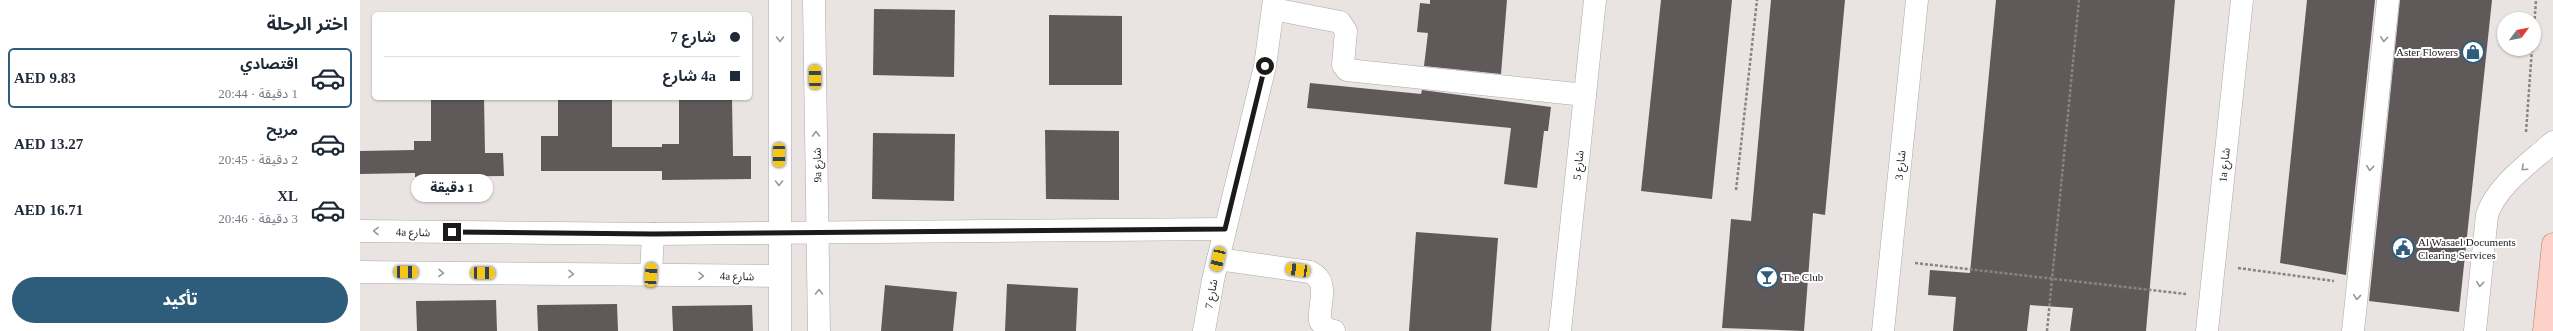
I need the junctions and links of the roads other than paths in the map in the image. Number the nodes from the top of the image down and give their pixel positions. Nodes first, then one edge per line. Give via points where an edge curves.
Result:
1 (780, 0) edge
2 (814, 0) edge
3 (1595, 0) edge
4 (1917, 0) edge
5 (2242, 0) edge
6 (2388, 0) edge
7 (1273, 5) edge
8 (1585, 94) junction
9 (2553, 142) edge
10 (1225, 229) junction
11 (360, 231) edge
12 (779, 232) junction
13 (818, 232) junction
14 (653, 234) junction
15 (2553, 244) edge
16 (1218, 259) junction
17 (360, 272) edge
18 (651, 275) junction
19 (778, 276) junction
20 (780, 331) edge
21 (819, 331) edge
22 (1204, 331) edge
23 (1334, 331) edge
24 (1560, 331) edge
25 (1883, 331) edge
26 (2207, 331) edge
27 (2353, 331) edge
28 (2475, 331) edge
29 (2544, 331) edge

1 -> 12 street
13 -> 2 street, 9a شارع
3 - 8 street, شارع 5
4 - 25 street, شارع 3
5 - 26 street, 1a شارع
6 -> 27 street
7 - 8 street via 1340,22 1346,31 1343,65 1347,70
7 - 10 street, شارع 7 via 1265,66
8 - 24 street, شارع 5
9 -> 28 street via 2495,197 2487,215
10 - 13 street, 4a شارع
10 - 16 street, شارع 7
14 -> 11 street, 4a شارع
12 - 13 street, 4a شارع
12 - 14 street, 4a شارع
12 - 19 street
21 -> 13 street, 9a شارع
14 - 18 street
15 - 29 main road
16 - 22 street, شارع 7
16 - 23 street via 1316,275 1322,286 1320,321 1326,329
17 -> 18 street, 4a شارع
18 -> 19 street, 4a شارع
19 - 20 street

